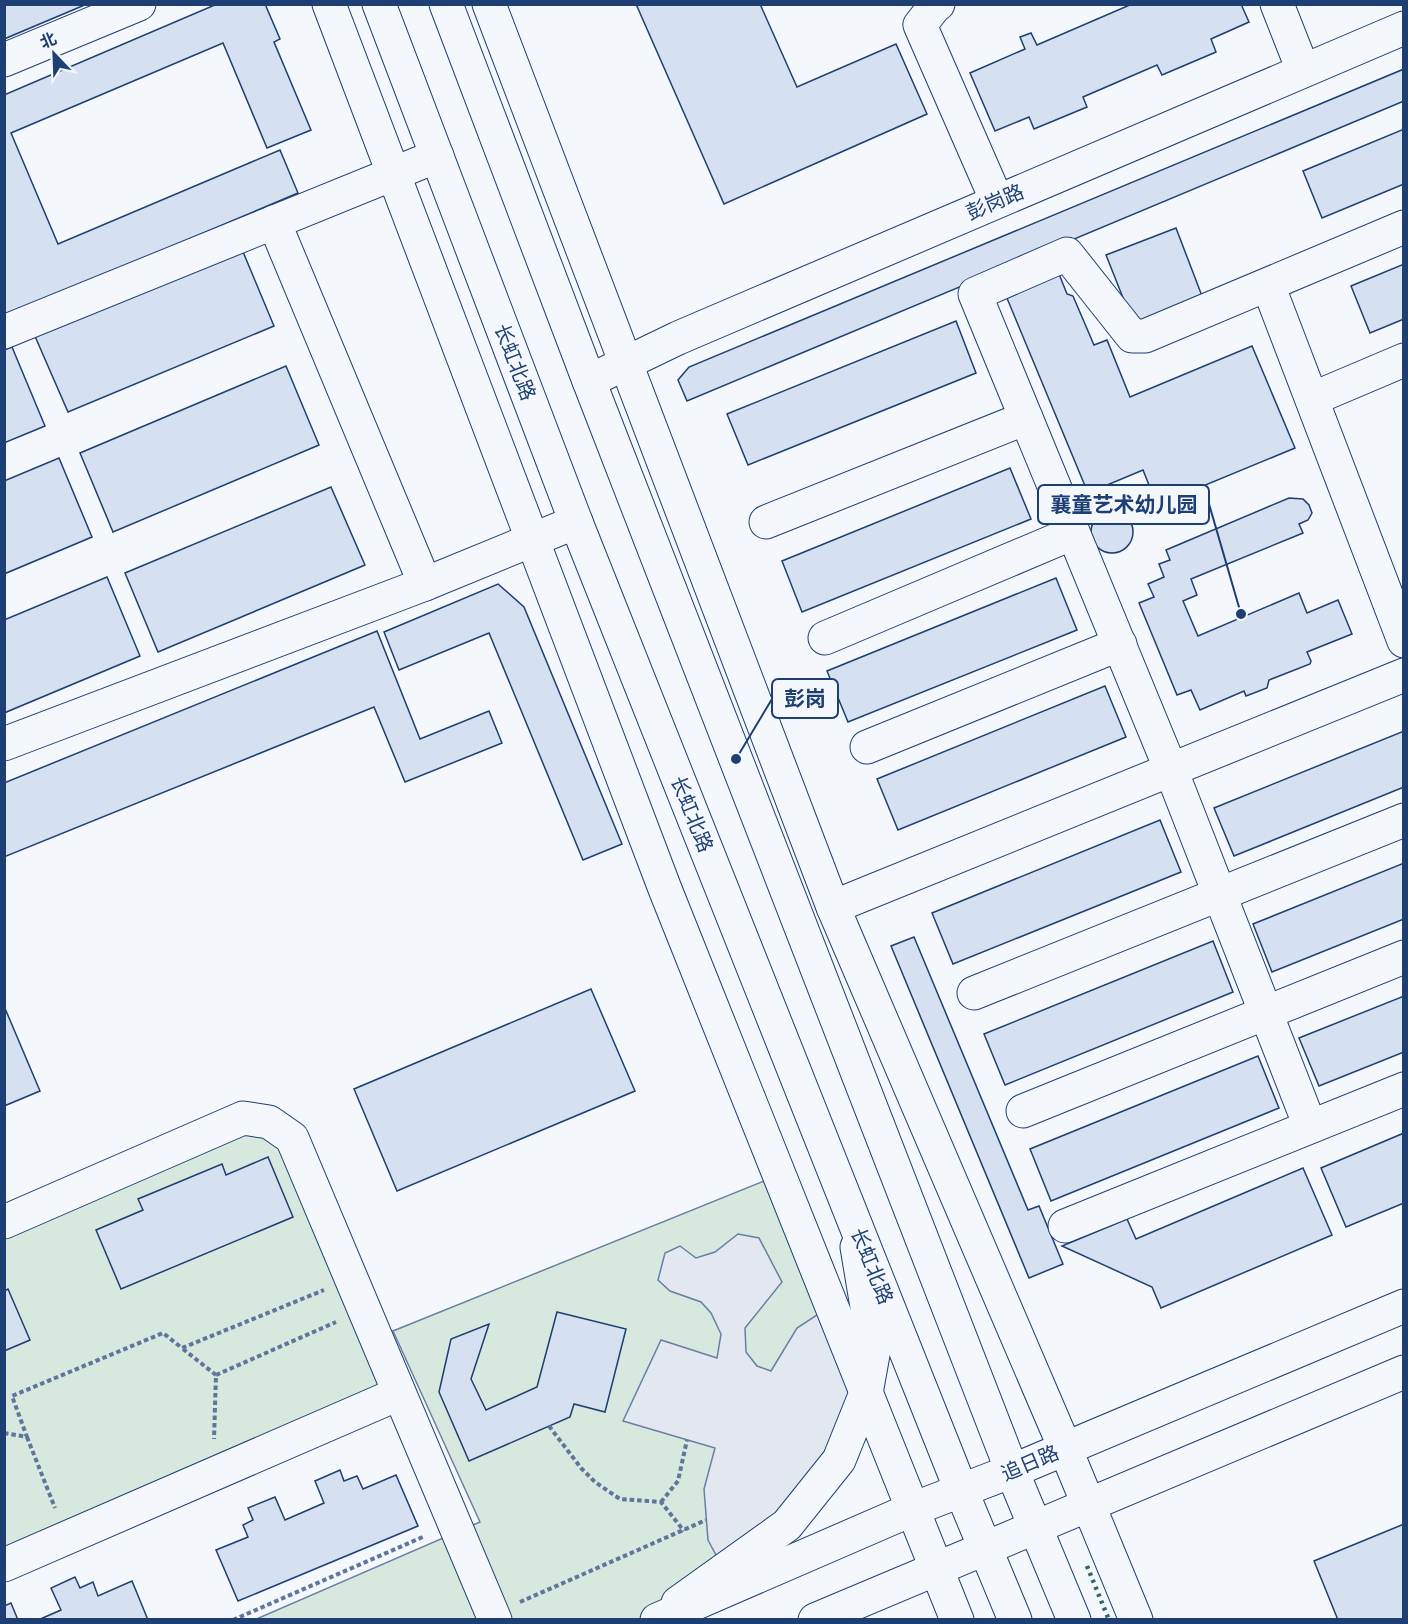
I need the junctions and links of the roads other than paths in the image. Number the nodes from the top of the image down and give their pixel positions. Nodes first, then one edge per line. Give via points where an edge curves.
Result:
1 (139, 4) edge
2 (329, 4) edge
3 (379, 4) edge
4 (446, 4) edge
5 (489, 4) edge
6 (938, 4) edge
7 (1277, 4) edge
8 (1296, 4) edge
9 (1404, 28) edge
10 (4, 60) edge
11 (1312, 66) junction
12 (436, 156) junction
13 (393, 173) junction
14 (997, 201) junction
15 (274, 222) junction
16 (1404, 227) edge
17 (1268, 285) junction
18 (4, 332) edge
19 (1404, 360) edge
20 (627, 362) junction
21 (589, 381) junction
22 (1312, 399) junction
23 (1026, 418) junction
24 (576, 522) junction
25 (766, 522) dead end
26 (1074, 533) junction
27 (531, 541) junction
28 (425, 584) junction
29 (825, 638) dead end
30 (1404, 641) edge
31 (1120, 644) junction
32 (1404, 675) edge
33 (4, 744) edge
34 (867, 747) dead end
35 (1172, 770) junction
36 (1404, 820) edge
37 (1220, 894) junction
38 (833, 907) junction
39 (1404, 957) edge
40 (974, 993) dead end
41 (1265, 1012) junction
42 (1404, 1089) edge
43 (1023, 1110) dead end
44 (1310, 1126) junction
45 (852, 1216) junction
46 (4, 1222) edge
47 (1065, 1226) dead end
48 (1404, 1306) edge
49 (1404, 1372) edge
50 (866, 1393) junction
51 (399, 1394) junction
52 (1065, 1448) junction
53 (1012, 1471) junction
54 (961, 1490) junction
55 (1088, 1504) junction
56 (913, 1509) junction
57 (1034, 1527) junction
58 (986, 1548) junction
59 (4, 1565) edge
60 (936, 1568) junction
61 (494, 1617) edge
62 (656, 1620) edge
63 (815, 1620) edge
64 (957, 1620) edge
65 (1015, 1620) edge
66 (1074, 1620) edge
67 (1136, 1620) edge

1 - 10 main road
2 - 13 main road
3 - 12 main road, 长虹北路
4 - 21 main road
5 - 20 main road
6 - 14 main road via 920,25
7 - 11 main road
8 - 11 main road
9 - 11 main road, 彭岗路
11 - 14 main road, 彭岗路
12 - 13 main road
12 - 24 main road, 长虹北路
13 - 15 main road
13 - 27 main road
14 - 20 main road, 彭岗路
15 - 18 main road
15 - 28 main road
16 - 17 main road
17 - 22 main road
17 - 23 main road via 1145,336 1132,336 1066,254 975,294
19 - 22 main road
20 - 21 main road, 彭岗路
20 - 38 main road
21 - 53 main road
22 - 30 main road
23 - 25 main road
23 - 26 main road
24 - 27 main road
24 - 45 main road, 长虹北路
26 - 29 main road
26 - 31 main road
27 - 28 main road
27 - 50 main road
28 - 33 main road
31 - 34 main road
31 - 35 main road
32 - 35 main road
35 - 37 main road
35 - 38 main road
36 - 37 main road
37 - 40 main road
37 - 41 main road
38 - 52 main road
39 - 41 main road
41 - 43 main road
41 - 44 main road
42 - 44 main road
44 - 47 main road
45 - 50 main road via 874,1348
45 - 54 main road, 长虹北路
46 - 51 main road via 243,1118 269,1122 292,1138
48 - 52 main road, 追日路
49 - 55 main road
50 - 56 main road
50 - 62 main road via 839,1460 787,1525
51 - 59 main road
51 - 61 main road
52 - 53 main road, 追日路
52 - 55 main road
53 - 54 main road, 追日路
53 - 57 main road
54 - 56 main road, 追日路
54 - 58 main road, 长虹北路
55 - 57 main road
55 - 67 main road
56 - 60 main road
56 - 62 main road, 追日路
57 - 58 main road
57 - 66 main road
58 - 60 main road
58 - 65 main road, 长虹北路
60 - 63 main road
60 - 64 main road

